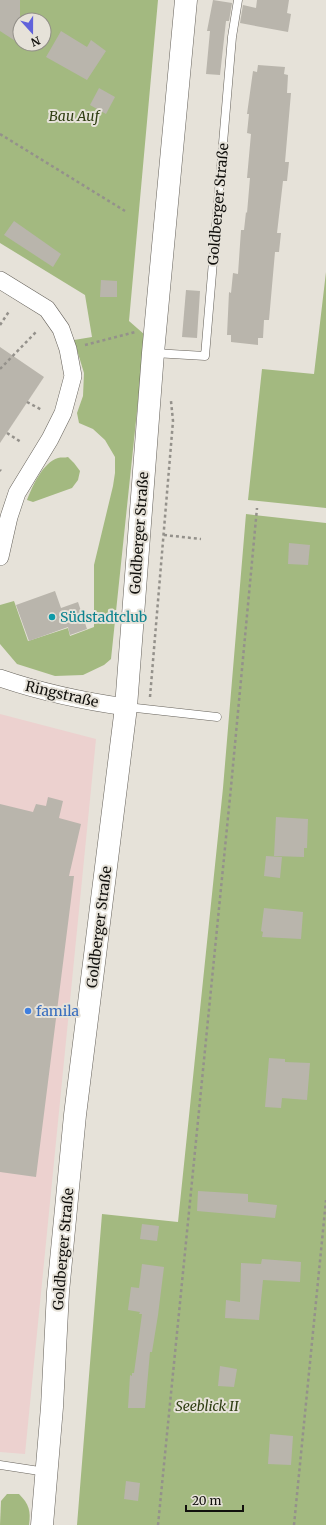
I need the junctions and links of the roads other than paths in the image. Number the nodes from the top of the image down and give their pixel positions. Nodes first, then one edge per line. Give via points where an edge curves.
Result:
1 (186, 0) edge
2 (238, 0) edge
3 (0, 280) edge
4 (153, 353) junction
5 (0, 557) edge
6 (0, 678) edge
7 (126, 707) junction
8 (217, 717) dead end
9 (0, 1465) edge
10 (46, 1472) junction
11 (42, 1525) edge

1 - 4 main road, Goldberger Straße
2 - 4 lane, Goldberger Straße via 232,37 206,356
3 - 5 street via 47,309 60,329 68,349 73,376 63,413 16,493
4 - 7 main road, Goldberger Straße
6 - 7 street, Ringstraße via 37,690
7 - 8 lane
7 - 10 main road, Goldberger Straße via 75,1115 58,1292
9 - 10 lane
10 - 11 main road, Goldberger Straße

